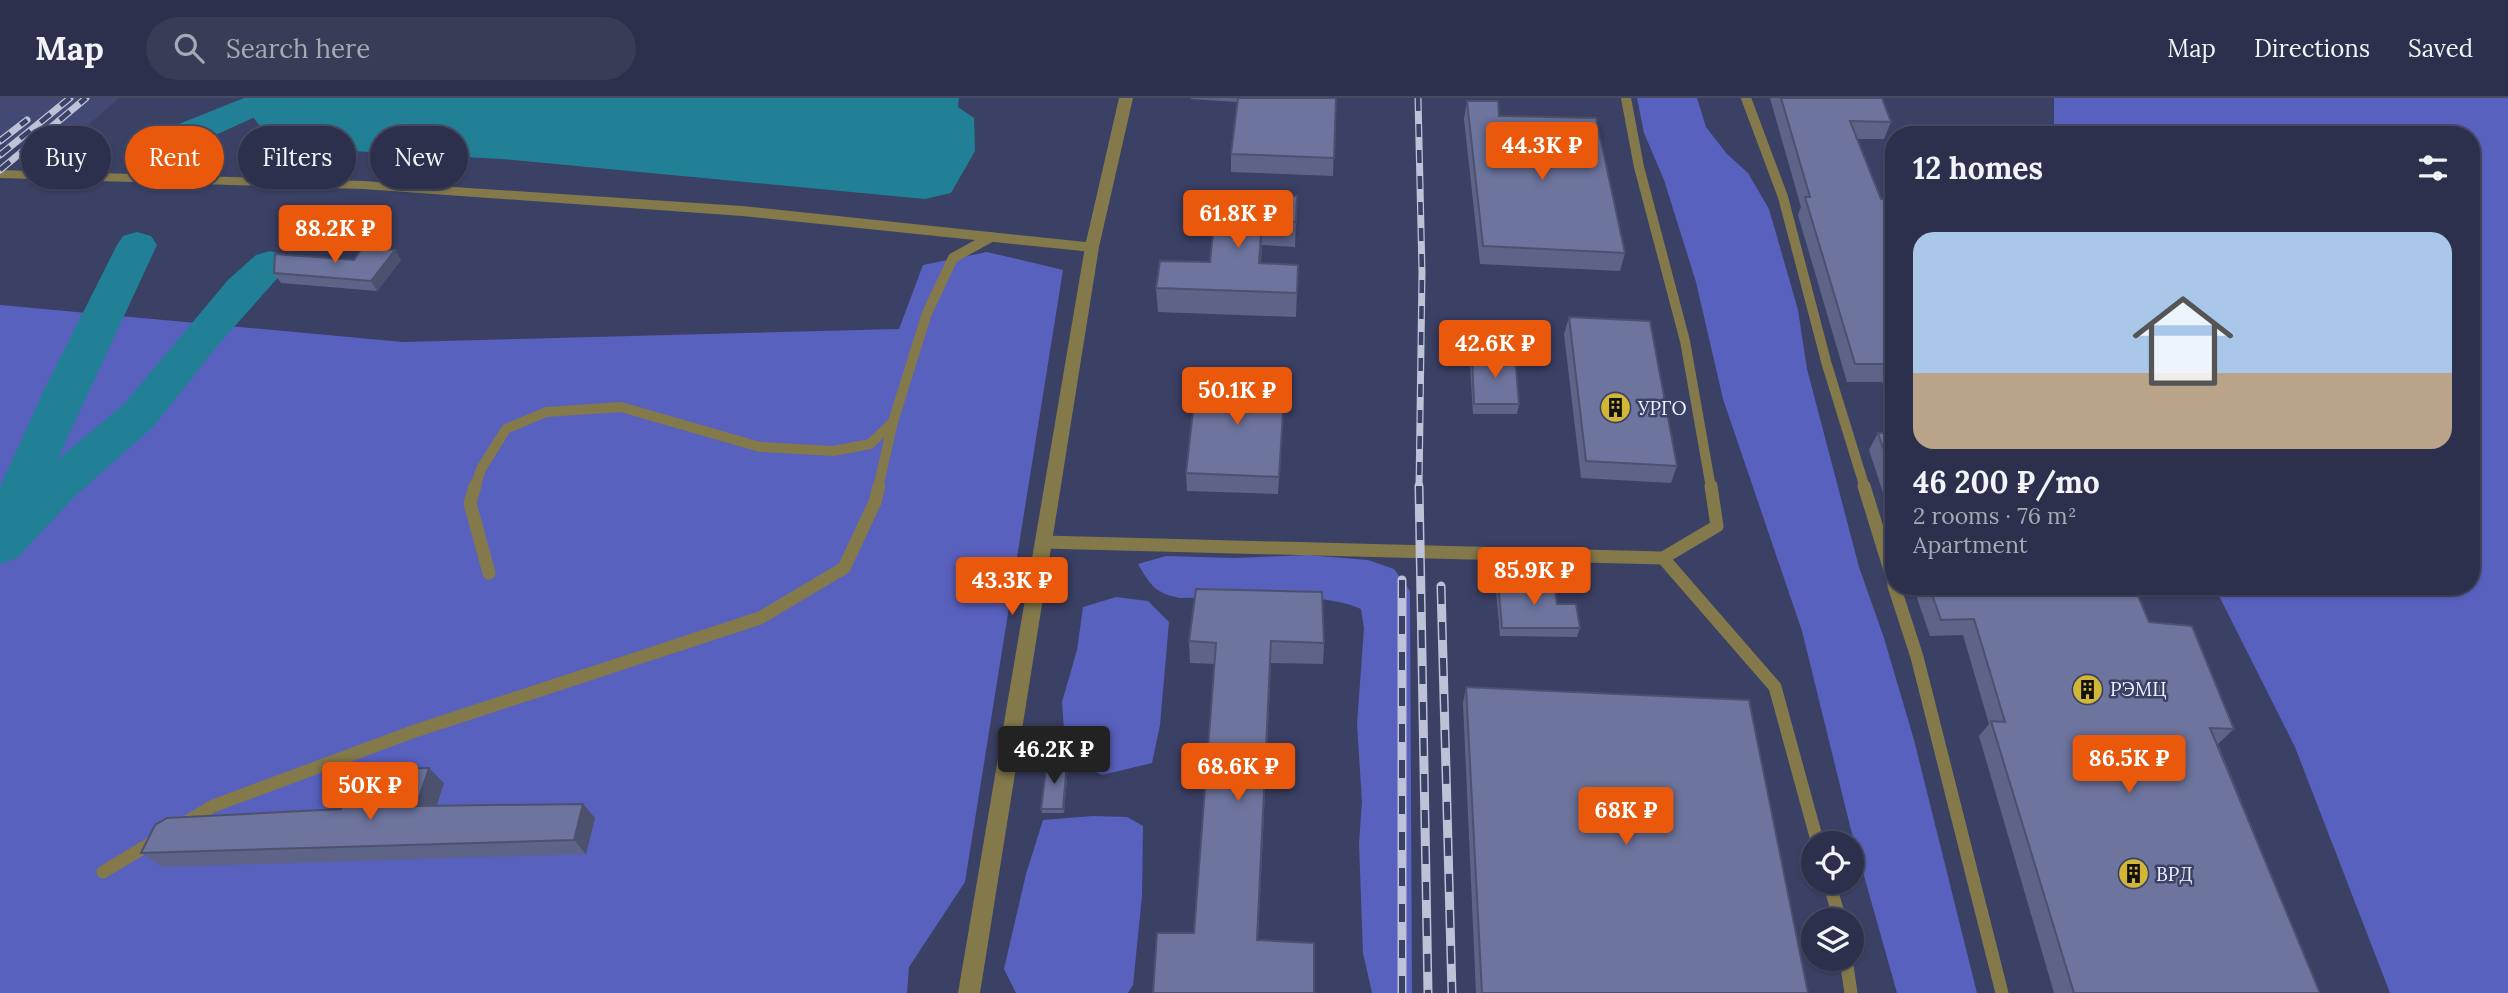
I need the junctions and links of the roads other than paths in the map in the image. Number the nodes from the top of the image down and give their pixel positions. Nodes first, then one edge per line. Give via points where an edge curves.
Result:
1 (1126, 98) edge
2 (1626, 98) edge
3 (1746, 98) edge
4 (0, 174) edge
5 (991, 237) junction
6 (1092, 247) junction
7 (893, 422) junction
8 (1044, 542) junction
9 (1885, 555) edge
10 (1663, 558) junction
11 (489, 573) dead end
12 (1897, 595) edge
13 (1814, 831) edge
14 (103, 872) dead end
15 (1848, 971) edge
16 (969, 993) edge
17 (1851, 993) edge
18 (2002, 993) edge

1 - 6 street
2 - 10 lane via 1631,135 1701,414 1717,526
3 - 9 lane via 1783,197 1827,365
4 - 5 street via 390,187 742,211
5 - 6 street
5 - 7 lane via 953,258 927,313
6 - 8 street
7 - 11 lane via 870,444 833,451 760,447 621,407 546,412 506,429 481,469 470,503
7 - 14 lane via 875,502 844,568 760,618 412,732 213,806
8 - 10 lane
8 - 16 street
10 - 13 lane via 1775,687
12 - 18 lane
15 - 17 lane

